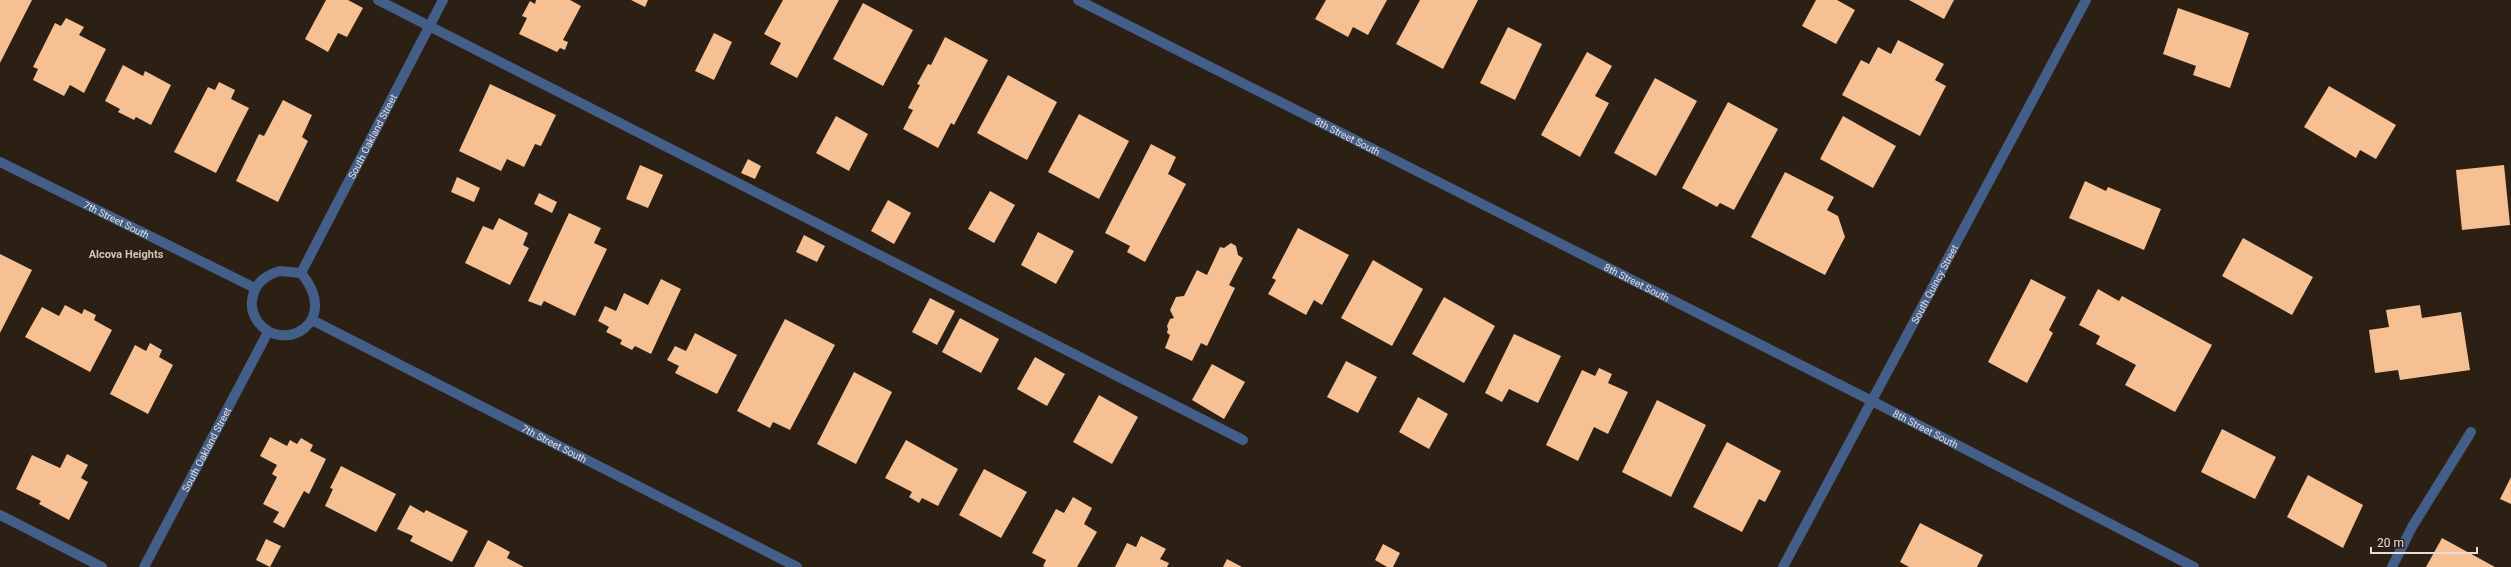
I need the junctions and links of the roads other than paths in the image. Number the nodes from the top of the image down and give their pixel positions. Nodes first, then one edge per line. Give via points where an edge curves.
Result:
1 (378, 0) edge
2 (443, 0) edge
3 (1078, 0) edge
4 (2086, 0) edge
5 (429, 26) junction
6 (0, 162) edge
7 (301, 273) junction
8 (255, 288) junction
9 (312, 320) junction
10 (268, 332) junction
11 (1872, 401) junction
12 (2471, 432) dead end
13 (1243, 440) dead end
14 (0, 514) edge
15 (102, 567) edge
16 (144, 567) edge
17 (797, 567) edge
18 (1783, 567) edge
19 (2194, 567) edge
20 (2392, 567) edge

1 - 5 street
2 - 5 street, South Oakland Street
3 - 11 street, 8th Street South
4 - 11 street, South Quincy Street
5 - 7 street, South Oakland Street
5 - 13 street
6 - 8 street, 7th Street South
7 - 8 street via 280,271 270,274
7 - 9 street via 313,290 316,300
8 - 10 street via 252,298 253,313
9 - 10 street via 297,333 288,335
9 - 17 street, 7th Street South
10 - 16 street, South Oakland Street
11 - 18 street, South Quincy Street
11 - 19 street, 8th Street South
12 - 20 street via 2412,527
14 - 15 street

